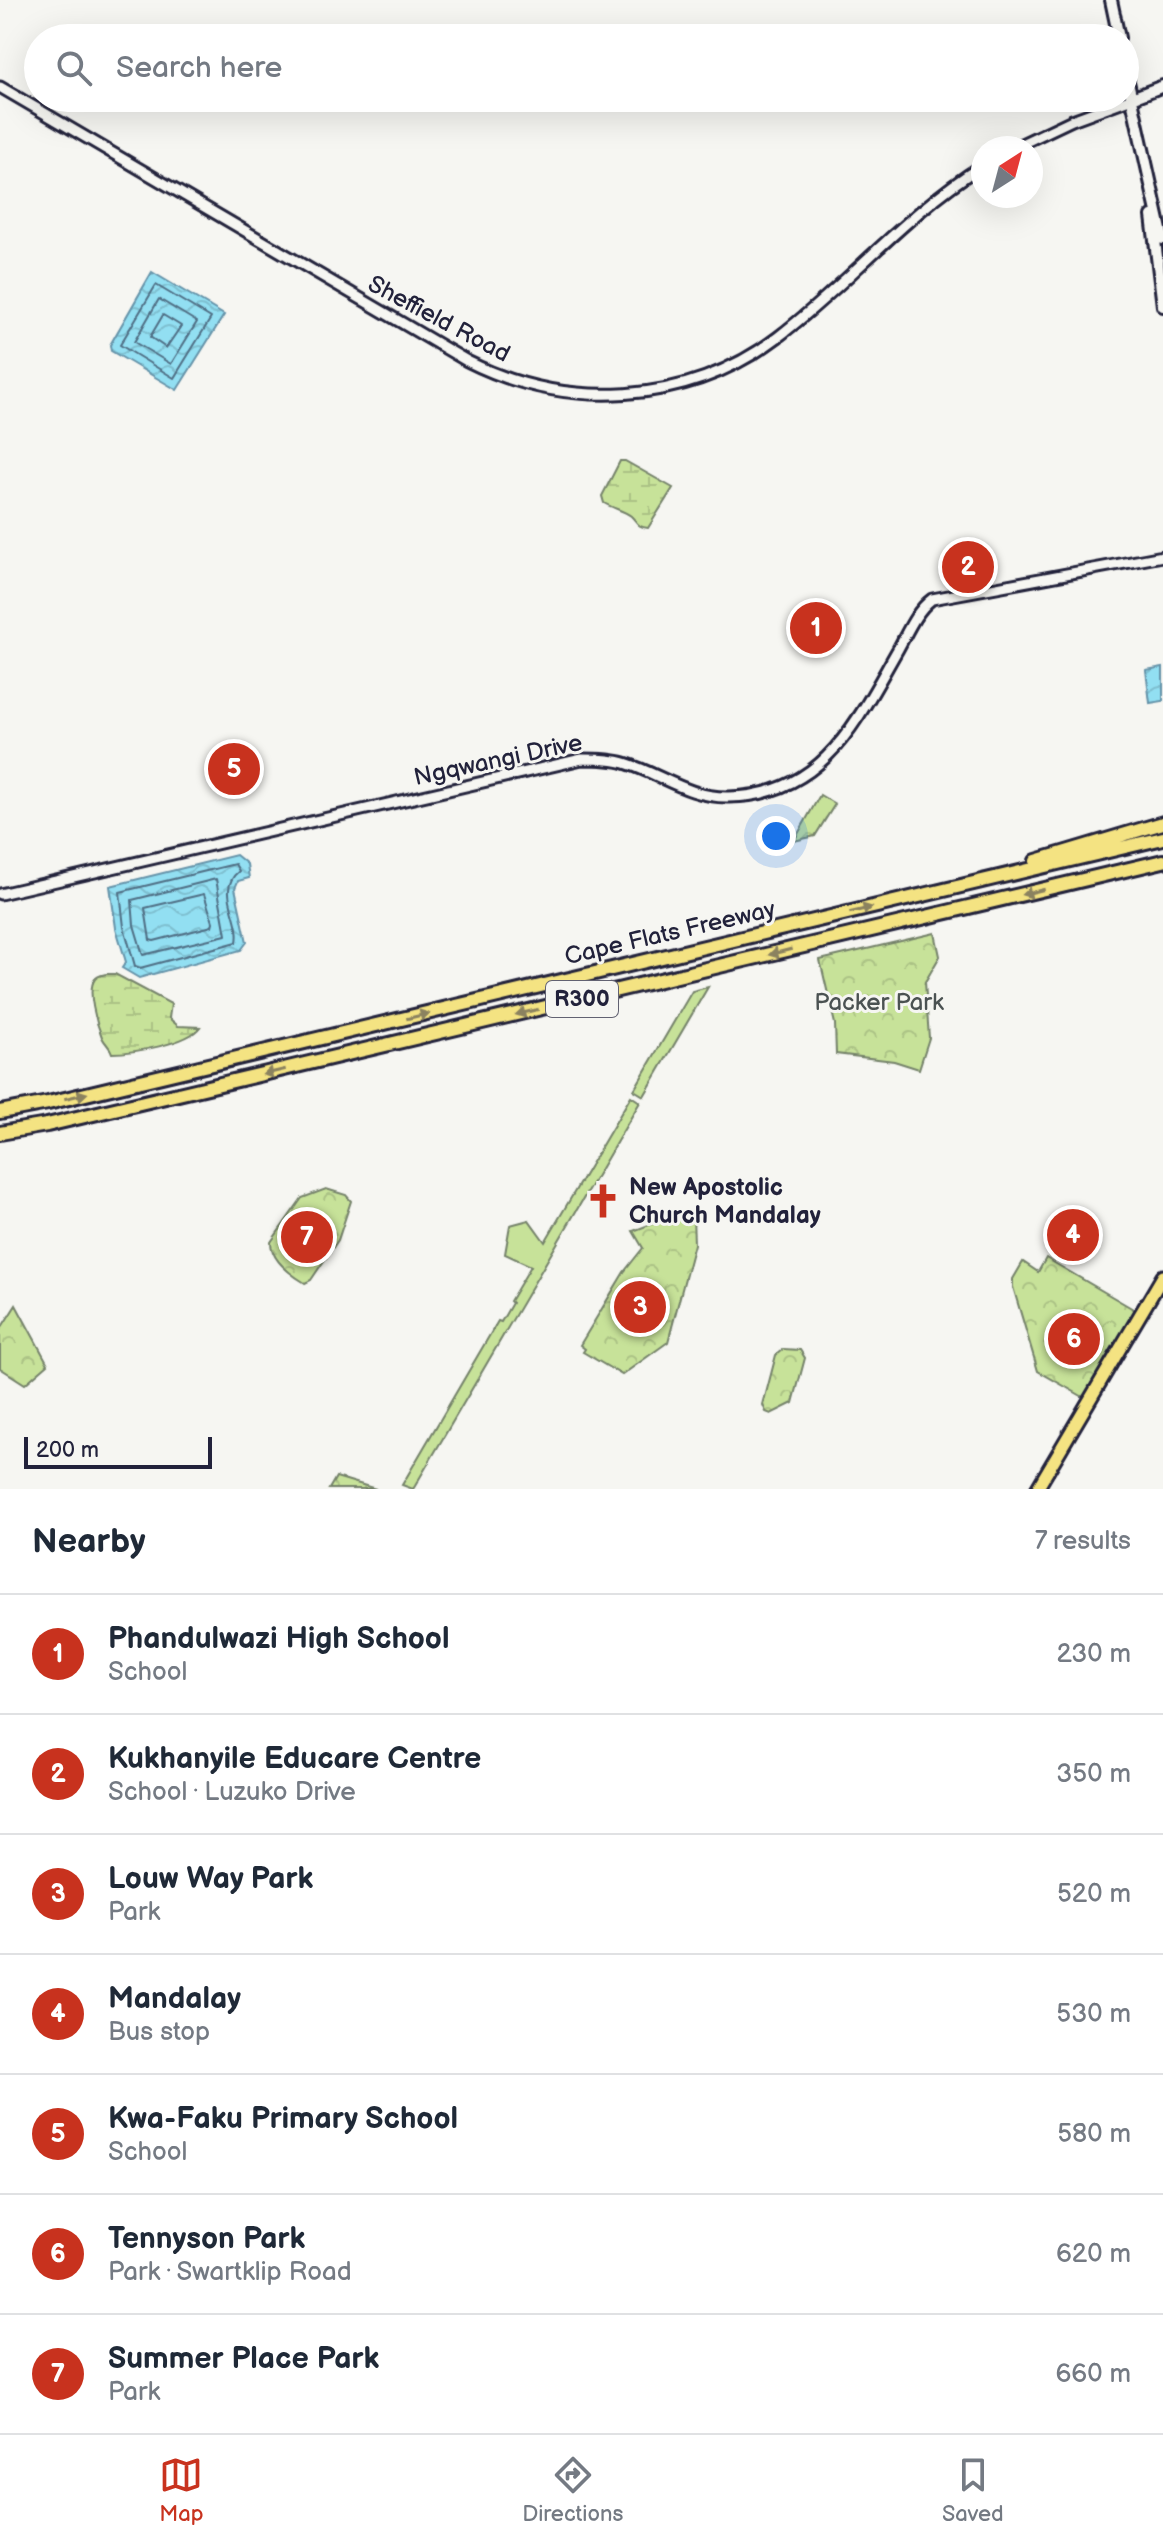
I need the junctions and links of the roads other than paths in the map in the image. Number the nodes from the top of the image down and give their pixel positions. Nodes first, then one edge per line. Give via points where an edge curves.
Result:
1 (1111, 0) edge
2 (1116, 24) edge
3 (1163, 86) edge
4 (0, 87) edge
5 (1139, 95) edge
6 (24, 101) edge
7 (43, 112) edge
8 (1095, 112) edge
9 (1135, 112) edge
10 (1036, 136) edge
11 (971, 174) edge
12 (1148, 178) junction
13 (1163, 239) edge
14 (1163, 306) edge
15 (1163, 556) edge
16 (1163, 823) edge
17 (1163, 838) edge
18 (1163, 864) edge
19 (951, 888) junction
20 (0, 894) edge
21 (0, 1112) edge
22 (0, 1133) edge
23 (1163, 1276) edge
24 (1037, 1489) edge

1 - 2 main road
3 - 5 main road
4 - 6 street, Sheffield Road
7 - 11 street, Sheffield Road via 467,361 515,382 576,394 659,390 716,373 751,355 794,325 917,213
8 - 10 street
9 - 12 main road
12 - 13 main road
12 - 14 main road
15 - 20 street, Ngqwangi Drive via 932,599 840,744 815,769 778,789 743,797 707,796 623,762 582,759
16 - 19 highway
17 - 19 highway, Cape Flats Freeway / R300
18 -> 22 highway, Cape Flats Freeway / R300
21 -> 19 highway, Cape Flats Freeway / R300
23 - 24 main road

